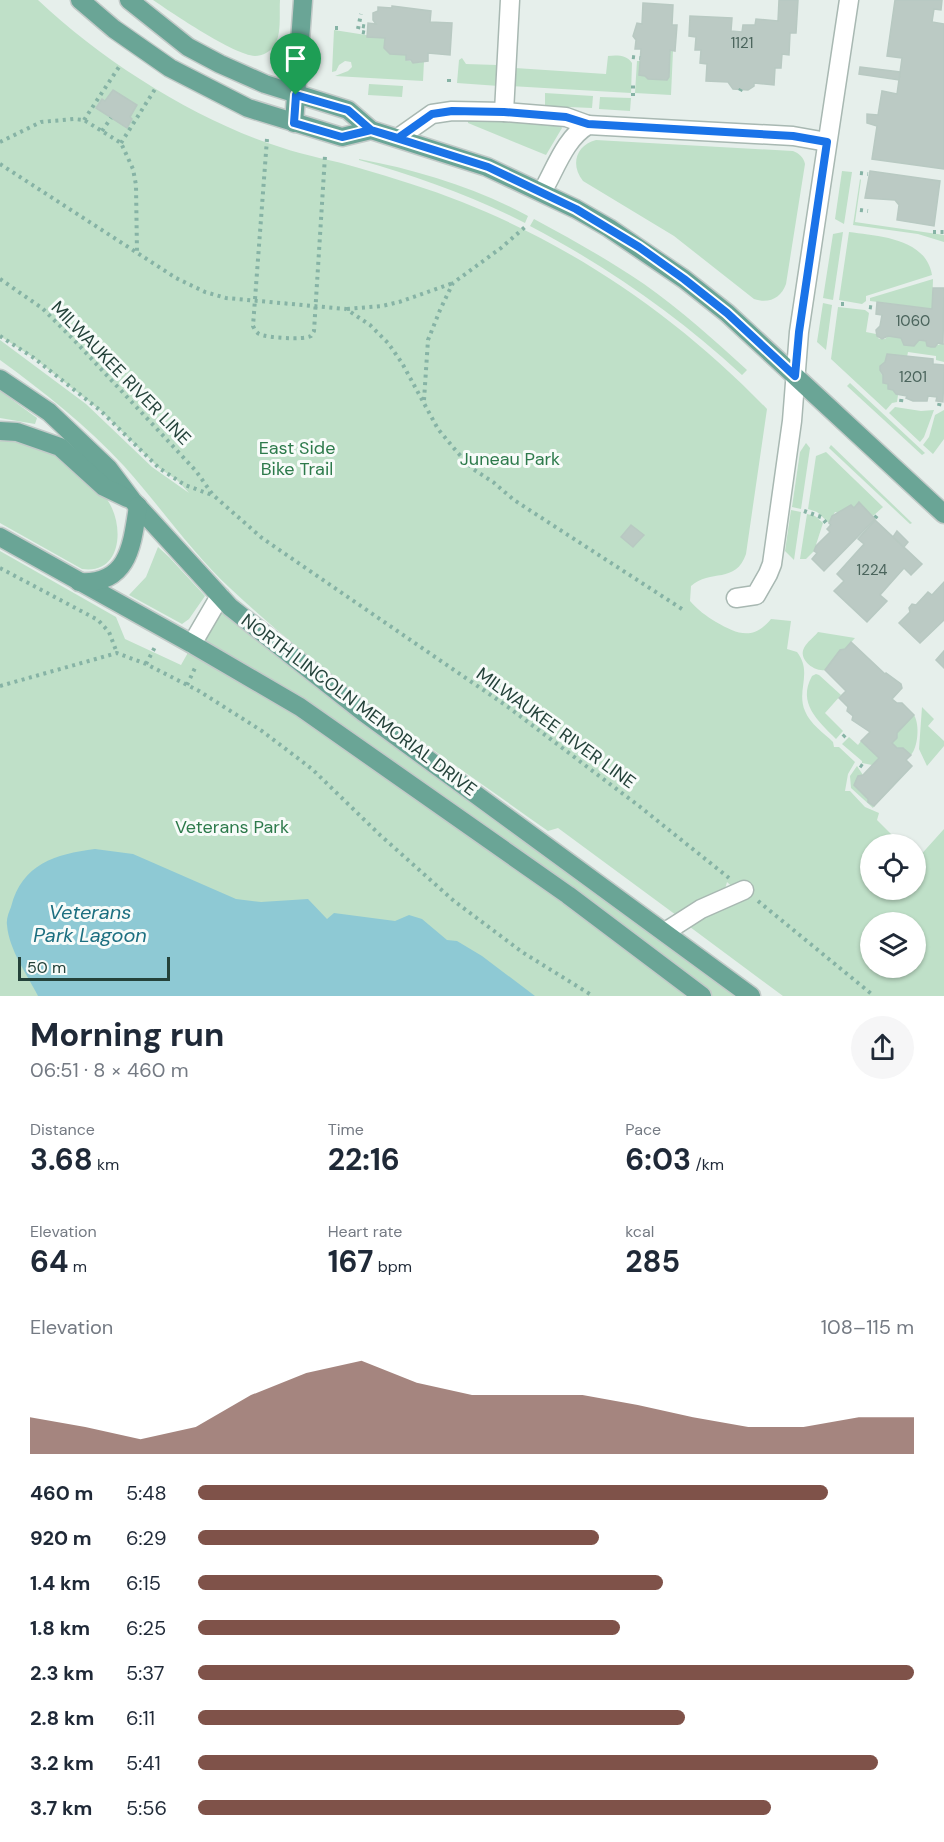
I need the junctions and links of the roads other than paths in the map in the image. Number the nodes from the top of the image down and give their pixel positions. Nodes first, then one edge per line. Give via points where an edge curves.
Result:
1 (80, 0) edge
2 (129, 0) edge
3 (303, 0) edge
4 (510, 0) edge
5 (849, 0) edge
6 (296, 95) junction
7 (504, 112) junction
8 (294, 123) junction
9 (588, 124) junction
10 (371, 130) junction
11 (398, 138) junction
12 (827, 142) junction
13 (542, 192) junction
14 (795, 376) junction
15 (0, 378) edge
16 (0, 431) edge
17 (135, 503) junction
18 (944, 514) edge
19 (0, 537) edge
20 (79, 582) junction
21 (220, 596) junction
22 (736, 598) dead end
23 (192, 644) junction
24 (744, 890) road end
25 (665, 932) junction
26 (702, 996) edge
27 (751, 996) edge

1 - 8 main road via 170,68 248,108
2 - 6 main road via 188,47 253,80
3 - 6 main road
4 - 7 street
5 - 12 street
6 - 8 main road
6 - 10 main road via 348,110
7 - 9 street via 566,117
7 - 11 street via 432,114
8 - 10 main road via 342,137
9 - 12 street via 793,136
9 - 13 street via 571,139
10 - 11 main road
11 - 13 main road via 488,167
12 - 14 street
13 - 14 main road via 609,228 684,279
14 - 18 main road
14 - 22 street via 772,564 756,595
15 - 17 main road, NORTH LINCOLN MEMORIAL DRIVE via 56,419 108,468
16 - 17 main road via 17,432 60,447 104,487
17 - 20 main road via 125,562 100,581
17 - 21 main road, NORTH LINCOLN MEMORIAL DRIVE
19 - 20 main road, NORTH LINCOLN MEMORIAL DRIVE
20 - 23 main road, NORTH LINCOLN MEMORIAL DRIVE
21 - 23 street
21 - 25 main road, NORTH LINCOLN MEMORIAL DRIVE via 363,712
23 - 26 main road, NORTH LINCOLN MEMORIAL DRIVE via 300,707 568,895
24 - 25 street via 701,909
25 - 27 main road, NORTH LINCOLN MEMORIAL DRIVE

